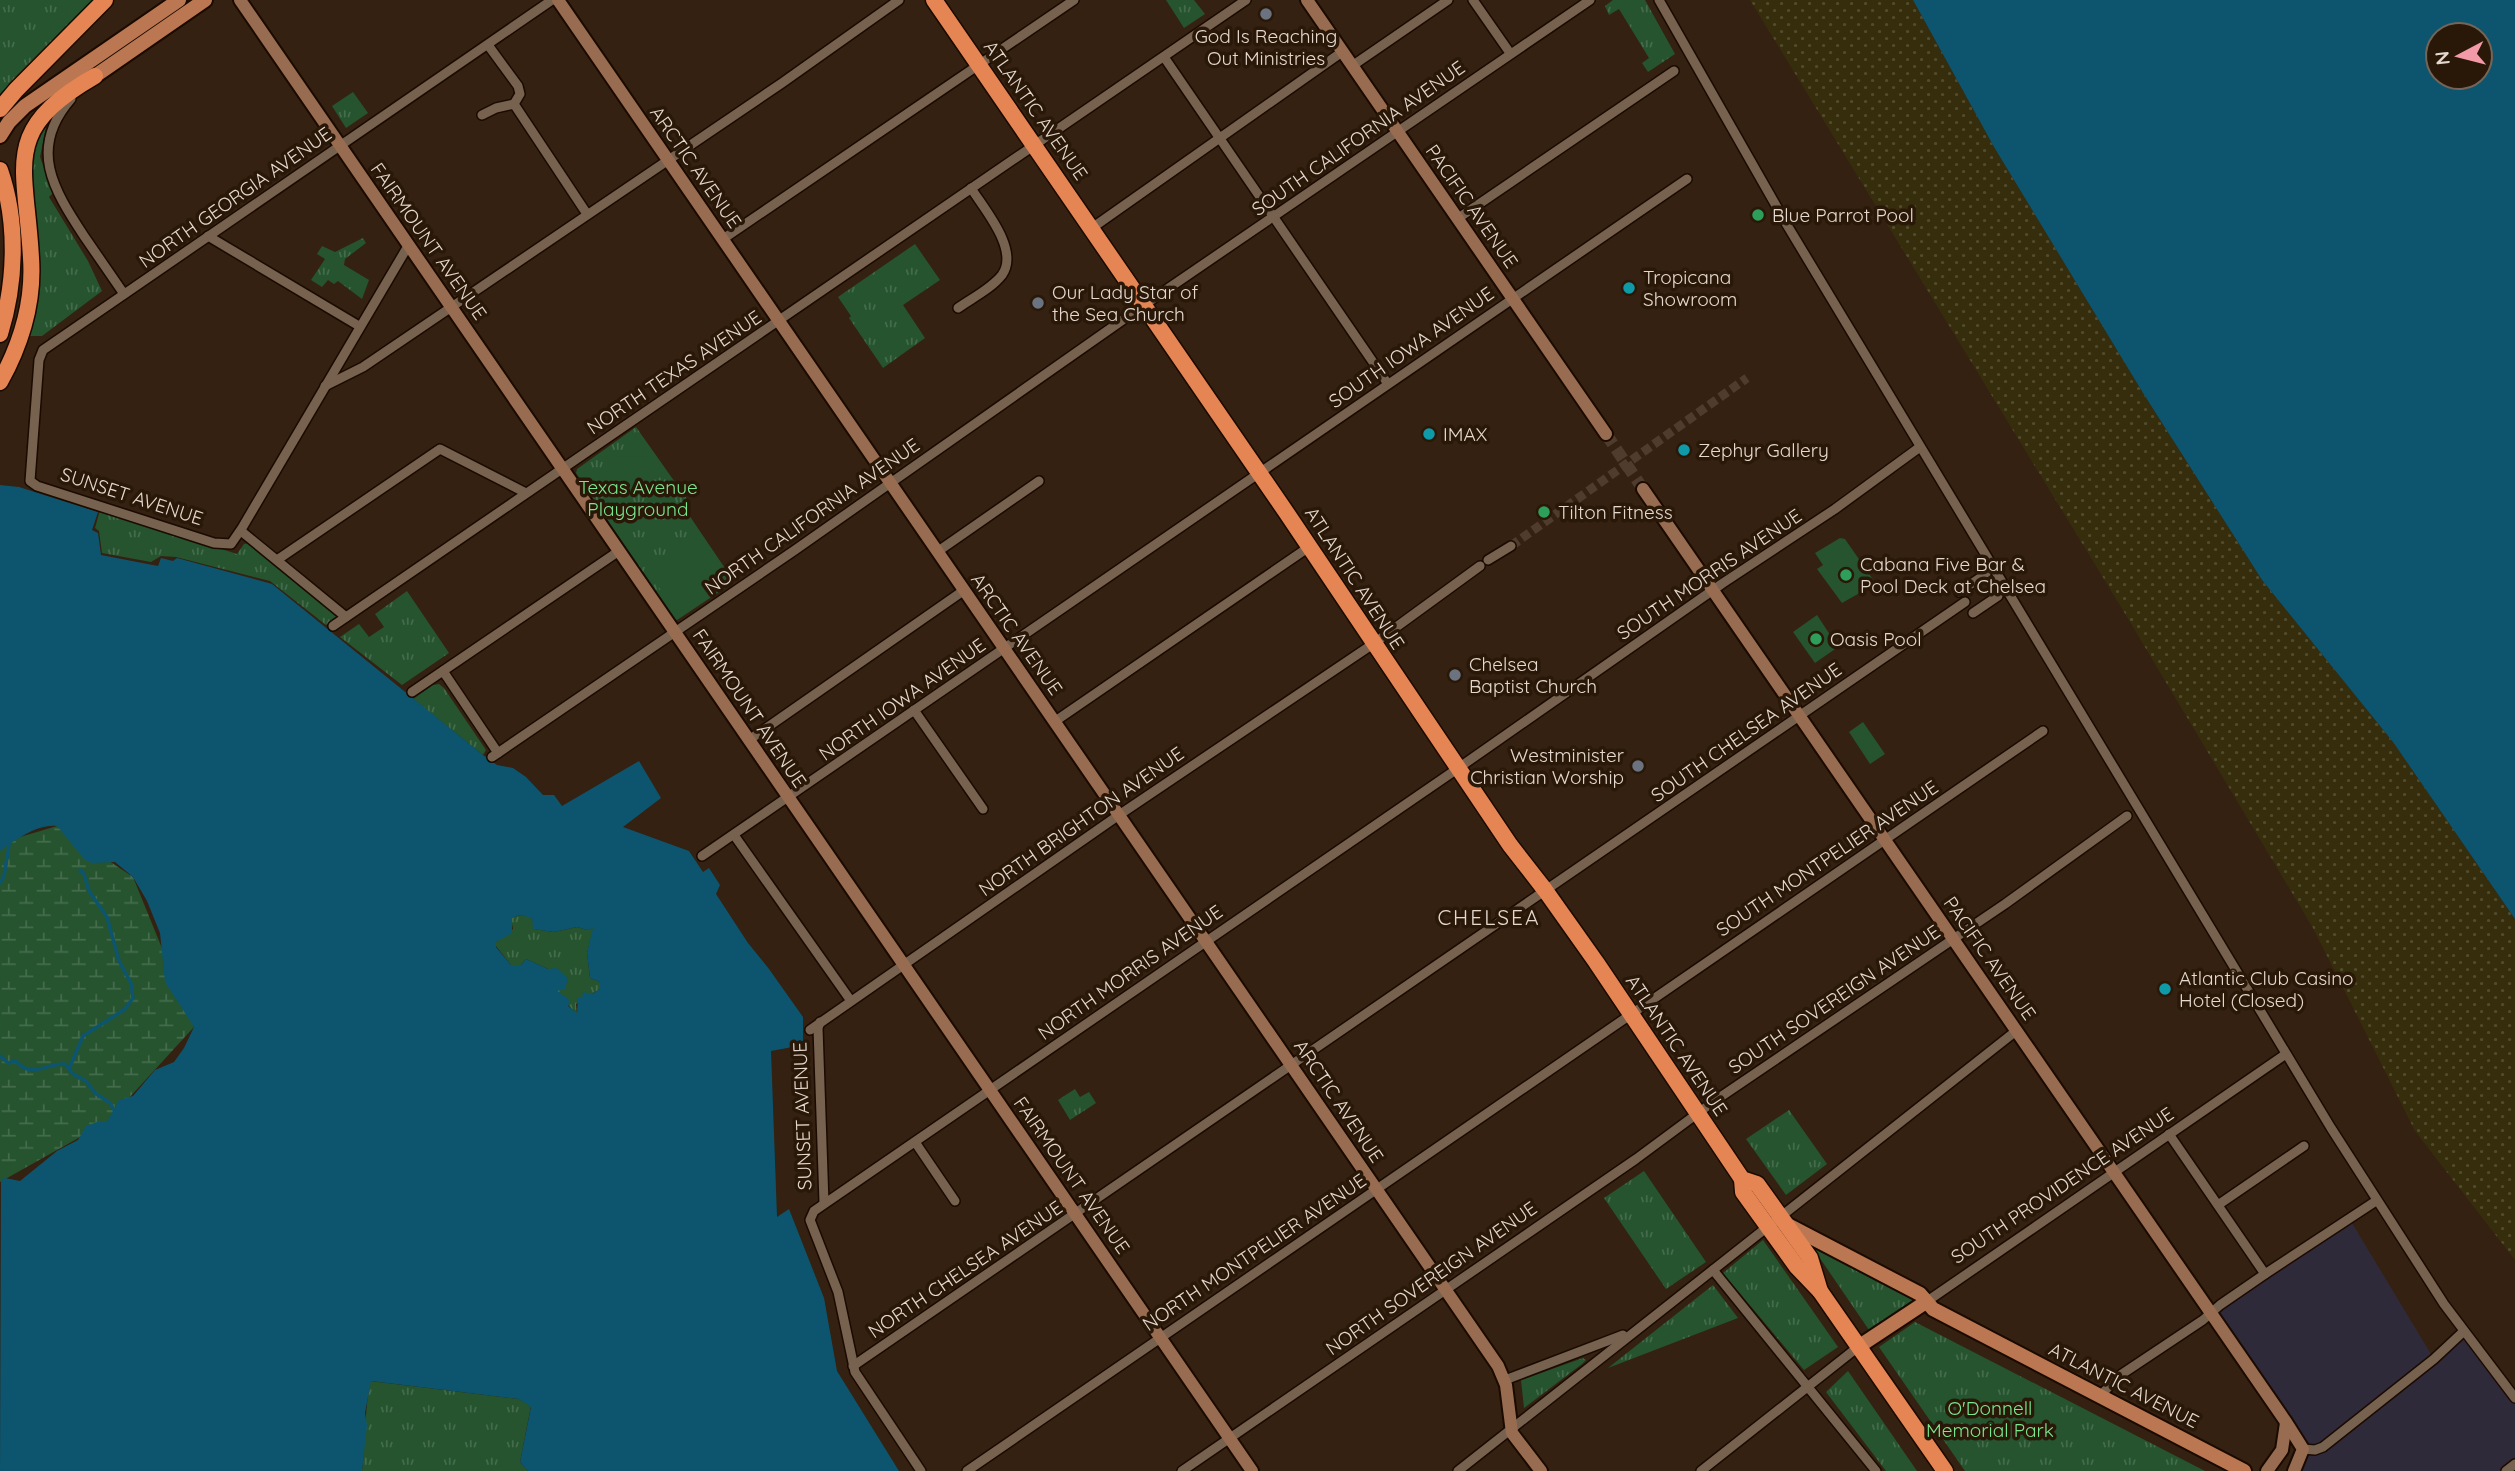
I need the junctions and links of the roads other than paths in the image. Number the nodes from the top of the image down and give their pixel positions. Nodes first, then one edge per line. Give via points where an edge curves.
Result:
1 (105, 0) edge
2 (178, 0) edge
3 (205, 0) edge
4 (240, 0) edge
5 (552, 0) edge
6 (558, 0) edge
7 (899, 0) edge
8 (934, 0) edge
9 (1074, 0) edge
10 (1247, 0) edge
11 (1307, 0) edge
12 (1448, 0) edge
13 (1473, 0) edge
14 (1590, 0) edge
15 (1659, 0) edge
16 (488, 44) junction
17 (1342, 52) junction
18 (1510, 53) junction
19 (1164, 57) junction
20 (979, 65) junction
21 (1352, 66) junction
22 (1674, 71) dead end
23 (95, 76) junction
24 (514, 104) junction
25 (0, 109) edge
26 (482, 115) dead end
27 (1397, 133) junction
28 (0, 136) edge
29 (1220, 138) junction
30 (1034, 145) junction
31 (340, 146) junction
32 (668, 159) junction
33 (0, 170) edge
34 (1687, 179) dead end
35 (971, 188) junction
36 (587, 214) junction
37 (1275, 218) junction
38 (1457, 219) junction
39 (1092, 228) junction
40 (208, 236) junction
41 (723, 239) junction
42 (408, 246) junction
43 (124, 294) junction
44 (1512, 298) junction
45 (1144, 305) junction
46 (451, 307) junction
47 (958, 307) dead end
48 (779, 322) junction
49 (359, 326) junction
50 (0, 334) edge
51 (0, 382) edge
52 (1388, 384) junction
53 (325, 386) junction
54 (1606, 434) tunnel mouth
55 (1920, 447) junction
56 (562, 468) junction
57 (1259, 474) junction
58 (29, 476) joint
59 (1039, 481) dead end
60 (890, 484) junction
61 (1643, 489) tunnel mouth
62 (526, 493) junction
63 (241, 531) junction
64 (1511, 545) tunnel mouth
65 (1309, 547) junction
66 (619, 551) junction
67 (937, 552) junction
68 (277, 560) junction
69 (1986, 575) dead end
70 (1713, 590) junction
71 (963, 591) junction
72 (1959, 592) dead end
73 (1998, 596) dead end
74 (1965, 601) dead end
75 (1973, 613) dead end
76 (346, 617) junction
77 (333, 626) dead end
78 (675, 632) junction
79 (1373, 644) junction
80 (1003, 650) junction
81 (443, 671) junction
82 (412, 692) dead end
83 (914, 710) junction
84 (1799, 715) junction
85 (1055, 722) junction
86 (2043, 731) dead end
87 (749, 740) junction
88 (1457, 769) junction
89 (788, 799) junction
90 (983, 808) dead end
91 (1119, 815) junction
92 (2127, 816) dead end
93 (734, 835) junction
94 (1885, 840) junction
95 (702, 856) dead end
96 (1545, 890) junction
97 (1953, 939) junction
98 (1205, 941) junction
99 (904, 965) junction
100 (851, 1001) junction
101 (1631, 1015) junction
102 (820, 1022) junction
103 (810, 1030) dead end
104 (2016, 1031) junction
105 (2286, 1054) junction
106 (1292, 1066) junction
107 (990, 1091) junction
108 (1699, 1114) junction
109 (2169, 1134) junction
110 (915, 1142) junction
111 (2304, 1146) dead end
112 (2114, 1172) junction
113 (1376, 1190) junction
114 (955, 1201) dead end
115 (2376, 1201) junction
116 (824, 1203) junction
117 (2218, 1205) junction
118 (1075, 1215) junction
119 (1776, 1222) junction
120 (1713, 1270) junction
121 (2266, 1274) junction
122 (1445, 1289) junction
123 (1926, 1302) junction
124 (2211, 1314) junction
125 (2464, 1331) junction
126 (1631, 1332) junction
127 (1161, 1338) junction
128 (1858, 1347) junction
129 (853, 1366) junction
130 (1505, 1380) junction
131 (1807, 1386) junction
132 (2100, 1396) junction
133 (2515, 1398) edge
134 (2286, 1422) junction
135 (1511, 1428) junction
136 (1229, 1438) junction
137 (2303, 1450) junction
138 (2515, 1464) edge
139 (921, 1471) edge
140 (967, 1471) edge
141 (1182, 1471) edge
142 (1252, 1471) edge
143 (1458, 1471) edge
144 (1541, 1471) edge
145 (1701, 1471) edge
146 (1875, 1471) edge
147 (1945, 1471) edge
148 (2244, 1471) edge
149 (2267, 1471) edge
150 (2294, 1471) edge
151 (2506, 1471) edge

1 - 25 highway
2 - 28 main road via 25,106
3 - 23 main road
4 - 31 street, FAIRMOUNT AVENUE
5 - 16 street, NORTH GEORGIA AVENUE
6 - 32 street, ARCTIC AVENUE
7 - 32 street
8 - 20 highway, ATLANTIC AVENUE
9 - 20 street
10 - 19 street, NORTH TEXAS AVENUE
11 - 17 street, PACIFIC AVENUE
12 - 21 street
13 - 18 street
14 - 18 street, SOUTH CALIFORNIA AVENUE
15 - 55 street
16 - 24 street via 518,86 520,94
16 - 31 street, NORTH GEORGIA AVENUE
17 - 21 street, PACIFIC AVENUE
17 - 29 street
18 - 27 street, SOUTH CALIFORNIA AVENUE
19 - 29 street
19 - 30 street, NORTH TEXAS AVENUE
20 - 30 highway, ATLANTIC AVENUE
20 - 41 street
21 - 27 street, PACIFIC AVENUE
22 - 38 street
23 - 43 street via 71,98 52,127 49,172 72,217
23 - 51 highway via 46,109 23,144 30,289 20,336
24 - 26 street
24 - 36 street
27 - 37 street, SOUTH CALIFORNIA AVENUE
27 - 38 street, PACIFIC AVENUE
29 - 37 street
29 - 39 street
30 - 35 street, NORTH TEXAS AVENUE
30 - 39 highway, ATLANTIC AVENUE
31 - 40 street, NORTH GEORGIA AVENUE
31 - 42 street, FAIRMOUNT AVENUE
32 - 36 street
32 - 41 street, ARCTIC AVENUE
33 - 50 highway via 13,241
34 - 44 street, SOUTH IOWA AVENUE
35 - 47 street via 1002,236 1007,266 998,280
35 - 48 street, NORTH TEXAS AVENUE
36 - 46 street
37 - 45 street, SOUTH CALIFORNIA AVENUE
37 - 52 street
38 - 44 street, PACIFIC AVENUE
39 - 45 highway, ATLANTIC AVENUE
40 - 43 street, NORTH GEORGIA AVENUE
40 - 49 street
41 - 48 street, ARCTIC AVENUE
42 - 46 street, FAIRMOUNT AVENUE
42 - 49 street
43 - 58 street, NORTH GEORGIA AVENUE via 41,353
44 - 52 street, SOUTH IOWA AVENUE
44 - 54 street, PACIFIC AVENUE
45 - 57 highway, ATLANTIC AVENUE
45 - 60 street, NORTH CALIFORNIA AVENUE
46 - 53 street via 356,372
46 - 56 street, FAIRMOUNT AVENUE
48 - 56 street, NORTH TEXAS AVENUE
48 - 60 street, ARCTIC AVENUE
49 - 53 street
52 - 57 street, SOUTH IOWA AVENUE
53 - 63 street
55 - 70 street, SOUTH MORRIS AVENUE
55 - 105 street
56 - 62 street, NORTH TEXAS AVENUE
56 - 66 street, FAIRMOUNT AVENUE
57 - 65 highway, ATLANTIC AVENUE
57 - 80 street, NORTH IOWA AVENUE
58 - 63 street, SUNSET AVENUE via 37,486 214,543 228,545
59 - 67 street
60 - 67 street, ARCTIC AVENUE
60 - 78 street, NORTH CALIFORNIA AVENUE
61 - 70 street, PACIFIC AVENUE
62 - 68 street via 440,449
62 - 76 street, NORTH TEXAS AVENUE
63 - 68 street
64 - 79 street, NORTH BRIGHTON AVENUE
65 - 79 highway, ATLANTIC AVENUE
65 - 85 street
66 - 78 street, FAIRMOUNT AVENUE
66 - 81 street
67 - 71 street, ARCTIC AVENUE
68 - 76 street
69 - 72 street
70 - 84 street, PACIFIC AVENUE
70 - 88 street, SOUTH MORRIS AVENUE
71 - 80 street, ARCTIC AVENUE
71 - 87 street
73 - 75 street
74 - 84 street, SOUTH CHELSEA AVENUE
76 - 77 street, NORTH TEXAS AVENUE
78 - 81 street, NORTH CALIFORNIA AVENUE via 495,755
78 - 87 street, FAIRMOUNT AVENUE
79 - 88 highway, ATLANTIC AVENUE
79 - 91 street, NORTH BRIGHTON AVENUE
80 - 83 street, NORTH IOWA AVENUE
80 - 85 street, ARCTIC AVENUE
81 - 82 street
83 - 89 street, NORTH IOWA AVENUE
83 - 90 street
84 - 94 street, PACIFIC AVENUE
84 - 96 street, SOUTH CHELSEA AVENUE
85 - 91 street, ARCTIC AVENUE
86 - 94 street, SOUTH MONTPELIER AVENUE
87 - 89 street, FAIRMOUNT AVENUE
88 - 96 highway, ATLANTIC AVENUE
88 - 98 street, NORTH MORRIS AVENUE
89 - 93 street, NORTH IOWA AVENUE
89 - 99 street, FAIRMOUNT AVENUE
91 - 98 street, ARCTIC AVENUE
91 - 99 street, NORTH BRIGHTON AVENUE
92 - 97 street, SOUTH SOVEREIGN AVENUE
93 - 95 street, NORTH IOWA AVENUE
93 - 100 street
94 - 97 street, PACIFIC AVENUE
94 - 101 street, SOUTH MONTPELIER AVENUE
96 - 101 highway, ATLANTIC AVENUE
96 - 106 street, NORTH CHELSEA AVENUE
97 - 104 street, PACIFIC AVENUE
97 - 108 street, SOUTH SOVEREIGN AVENUE
98 - 106 street, ARCTIC AVENUE
98 - 107 street, NORTH MORRIS AVENUE
99 - 100 street, NORTH BRIGHTON AVENUE
99 - 107 street, FAIRMOUNT AVENUE
100 - 102 street, NORTH BRIGHTON AVENUE
101 - 108 highway, ATLANTIC AVENUE
101 - 113 street, NORTH MONTPELIER AVENUE
102 - 103 street, NORTH BRIGHTON AVENUE
102 - 116 street, SUNSET AVENUE
104 - 112 street, PACIFIC AVENUE
104 - 119 street
105 - 109 street, SOUTH PROVIDENCE AVENUE
105 - 115 street
106 - 113 street, ARCTIC AVENUE
106 - 118 street, NORTH CHELSEA AVENUE
107 - 110 street, NORTH MORRIS AVENUE
107 - 118 street, FAIRMOUNT AVENUE
108 - 119 highway, ATLANTIC AVENUE via 1742,1179 1743,1192
108 - 122 street, NORTH SOVEREIGN AVENUE
109 - 112 street, SOUTH PROVIDENCE AVENUE
109 - 117 street
110 - 114 street
110 - 116 street, NORTH MORRIS AVENUE
111 - 117 street
112 - 123 street, SOUTH PROVIDENCE AVENUE
112 - 124 street, PACIFIC AVENUE
113 - 122 street, ARCTIC AVENUE
113 - 127 street, NORTH MONTPELIER AVENUE
115 - 121 street
115 - 125 street
116 - 129 street, SUNSET AVENUE via 810,1220 838,1292
117 - 121 street
118 - 127 street, FAIRMOUNT AVENUE
118 - 129 street, NORTH CHELSEA AVENUE
119 - 120 street
119 - 123 main road, ATLANTIC AVENUE via 1920,1294
119 - 128 highway via 1797,1267 1820,1291
120 - 126 street
120 - 131 street
121 - 124 street
122 - 130 street, ARCTIC AVENUE
122 - 136 street, NORTH SOVEREIGN AVENUE
123 - 128 main road, SOUTH PROVIDENCE AVENUE
123 - 132 main road, ATLANTIC AVENUE via 1933,1310
124 - 132 street via 2115,1379
124 - 134 street, PACIFIC AVENUE
125 - 133 street
125 - 137 street via 2323,1447
126 - 130 street
126 - 135 street
127 - 136 street, FAIRMOUNT AVENUE
127 - 140 street, NORTH MONTPELIER AVENUE
128 - 131 street
128 - 147 highway
129 - 139 street, SUNSET AVENUE
130 - 135 street
131 - 145 street
131 - 146 street
132 - 148 main road, ATLANTIC AVENUE
134 - 137 street, PACIFIC AVENUE
134 - 149 street via 2282,1450
135 - 143 street
135 - 144 street
136 - 141 street, NORTH SOVEREIGN AVENUE
136 - 142 street
137 - 150 street
138 - 151 street

